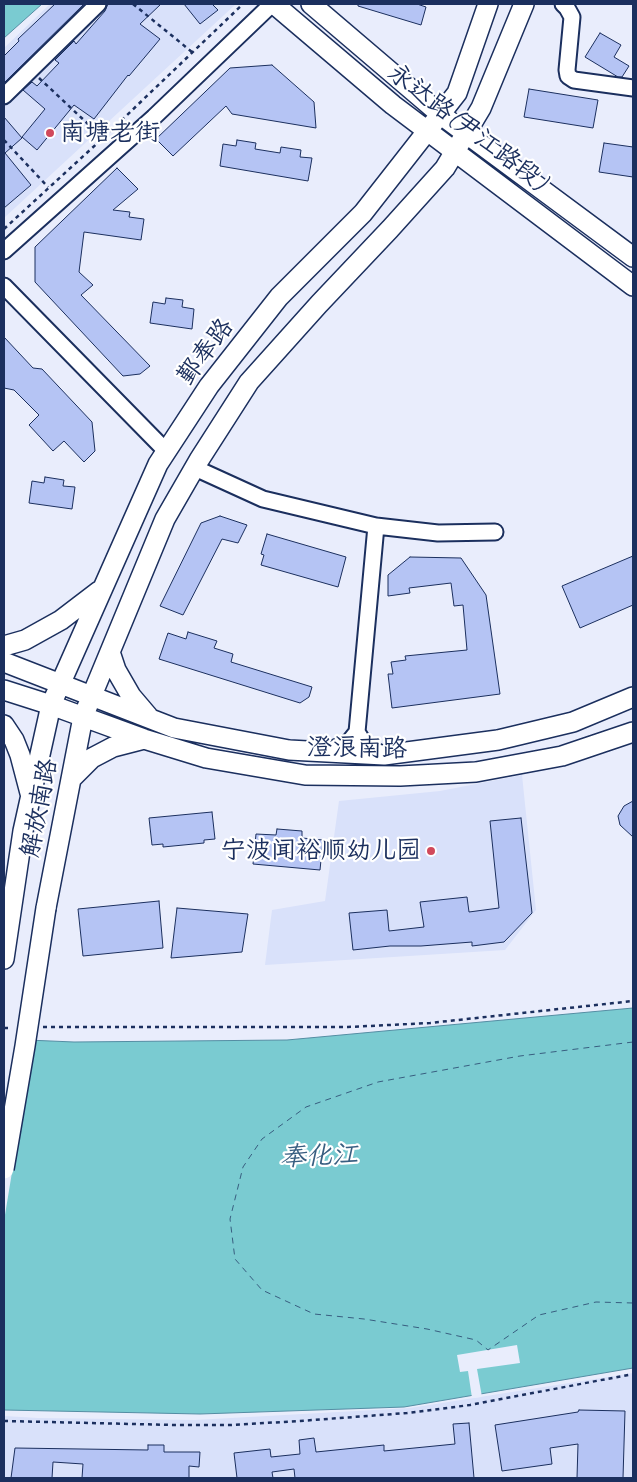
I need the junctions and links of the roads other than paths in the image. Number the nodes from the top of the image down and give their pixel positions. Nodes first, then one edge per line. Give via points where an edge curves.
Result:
1 (98, 4) edge
2 (273, 4) edge
3 (311, 4) edge
4 (488, 4) edge
5 (524, 4) edge
6 (562, 4) edge
7 (633, 88) edge
8 (4, 96) edge
9 (440, 114) junction
10 (428, 131) junction
11 (466, 134) junction
12 (455, 151) junction
13 (4, 251) edge
14 (633, 257) edge
15 (4, 286) edge
16 (633, 286) edge
17 (166, 451) junction
18 (195, 468) junction
19 (376, 526) junction
20 (495, 532) dead end
21 (102, 589) junction
22 (4, 646) edge
23 (110, 652) junction
24 (4, 662) edge
25 (60, 684) junction
26 (4, 690) edge
27 (92, 696) junction
28 (633, 697) edge
29 (51, 705) junction
30 (83, 717) junction
31 (151, 719) junction
32 (4, 725) edge
33 (357, 732) junction
34 (633, 732) edge
35 (144, 739) junction
36 (324, 752) junction
37 (384, 755) junction
38 (71, 779) junction
39 (31, 795) junction
40 (4, 959) edge
41 (4, 1169) edge

1 - 8 street
2 - 10 main road, 永达路(尹江路段)
2 - 13 street via 154,117
3 - 9 main road, 永达路(尹江路段)
4 - 9 main road, 鄞奉路 via 457,93
5 - 11 main road via 481,108
6 - 7 street via 572,17 568,76 574,80
9 - 10 main road, 鄞奉路
9 - 11 main road, 永达路(尹江路段)
10 - 12 main road, 永达路(尹江路段)
10 - 17 main road, 鄞奉路 via 363,213 279,297 209,386
11 - 12 main road
11 - 14 main road, 永达路(尹江路段)
12 - 16 main road, 永达路(尹江路段)
12 - 18 main road via 439,175 249,382
15 - 17 street
17 - 21 main road, 鄞奉路
18 - 19 street via 263,500
18 - 23 main road via 165,518
19 - 20 street via 438,533
19 - 33 street
21 - 22 main road via 61,620 25,640
21 - 25 main road, 鄞奉路
23 - 27 main road
23 - 31 main road via 131,696
24 - 25 main road
25 - 27 main road
25 - 29 main road, 鄞奉路
26 - 29 main road
27 - 30 main road
27 - 31 main road, 澄浪南路
28 - 37 main road, 澄浪南路 via 573,722 508,738
29 - 30 main road
29 - 39 main road, 鄞奉路
30 - 35 main road, 澄浪南路
30 - 38 main road, 解放南路
31 - 36 main road, 澄浪南路 via 183,730 289,750
32 - 39 main road via 20,755
33 - 36 street via 350,742
33 - 37 street via 365,745
34 - 35 main road, 澄浪南路 via 562,756 485,771 400,776 305,775 206,758
35 - 38 main road via 113,747 92,758
36 - 37 main road, 澄浪南路
38 - 41 main road, 解放南路, bridge via 46,908
39 - 40 main road, 鄞奉路 via 22,831

